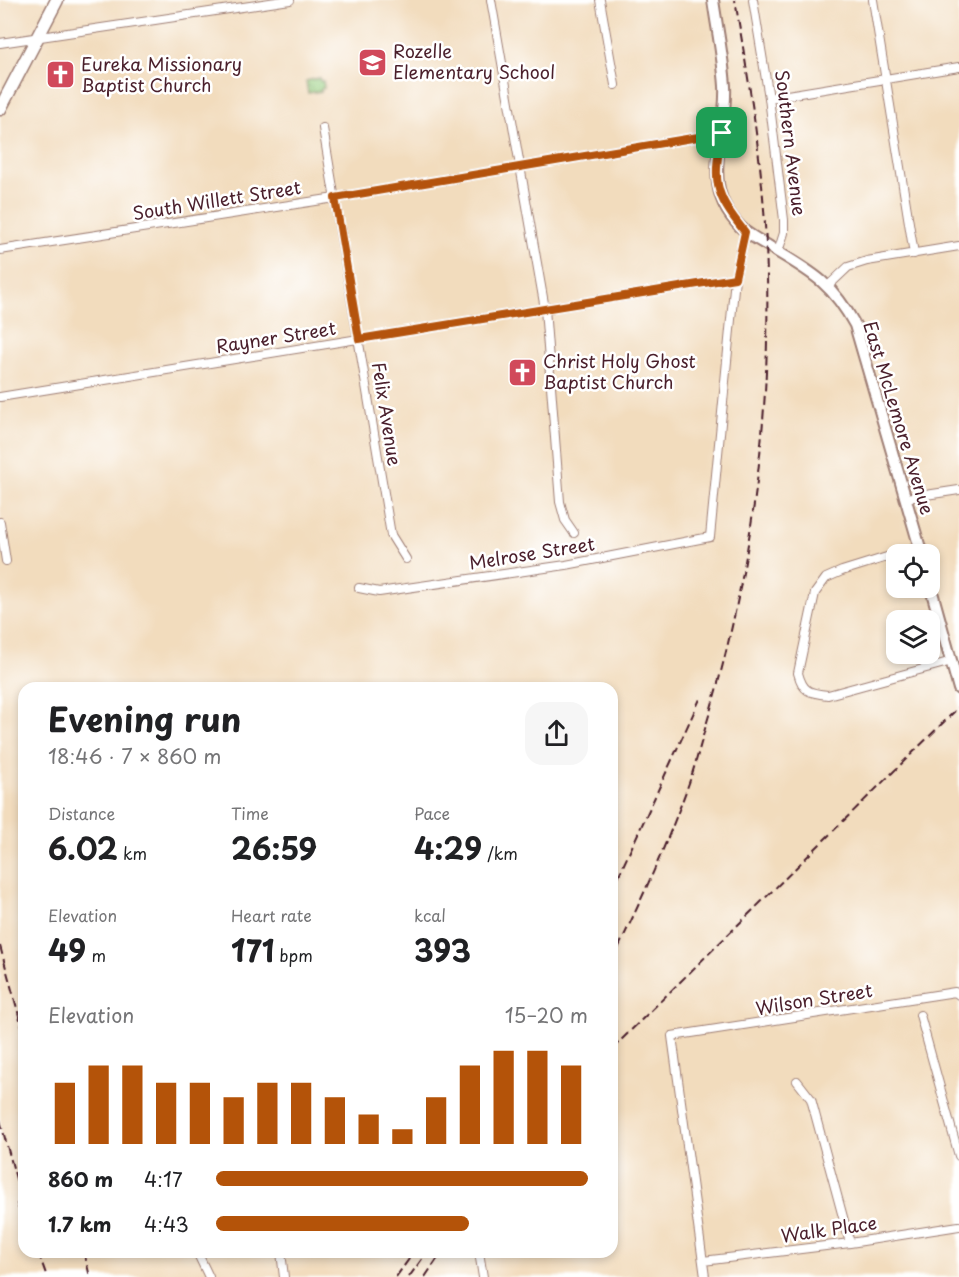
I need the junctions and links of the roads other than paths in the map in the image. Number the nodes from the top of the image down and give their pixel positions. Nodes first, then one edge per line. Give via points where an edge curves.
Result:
1 (57, 0) edge
2 (290, 0) edge
3 (491, 0) edge
4 (600, 0) edge
5 (713, 0) edge
6 (753, 0) edge
7 (873, 0) edge
8 (35, 39) junction
9 (0, 43) edge
10 (959, 67) edge
11 (885, 79) junction
12 (615, 85) dead end
13 (769, 98) junction
14 (0, 109) edge
15 (323, 128) dead end
16 (722, 133) junction
17 (519, 167) junction
18 (335, 198) junction
19 (745, 232) junction
20 (959, 246) edge
21 (0, 250) edge
22 (778, 252) junction
23 (914, 254) junction
24 (735, 278) junction
25 (828, 286) junction
26 (545, 309) junction
27 (359, 339) junction
28 (0, 397) edge
29 (959, 490) edge
30 (906, 498) junction
31 (0, 522) edge
32 (574, 533) dead end
33 (918, 544) edge
34 (406, 559) dead end
35 (886, 560) edge
36 (6, 561) dead end
37 (358, 588) dead end
38 (934, 598) edge
39 (952, 661) junction
40 (959, 689) edge
41 (959, 995) edge
42 (920, 1015) dead end
43 (797, 1081) dead end
44 (959, 1156) edge
45 (959, 1226) edge
46 (850, 1243) junction
47 (200, 1258) edge
48 (282, 1258) edge
49 (480, 1258) edge
50 (703, 1261) junction
51 (209, 1277) edge
52 (284, 1277) edge
53 (483, 1277) edge
54 (705, 1277) edge

1 - 8 main road
2 - 8 street
3 - 17 street
4 - 12 street
5 - 16 main road via 725,88
6 - 13 street, Southern Avenue
7 - 11 street
8 - 9 street
8 - 14 main road
10 - 11 street
11 - 13 street
11 - 23 street
13 - 22 street, Southern Avenue via 784,220
15 - 18 street, Felix Avenue
16 - 17 street, South Willett Street
16 - 19 main road via 716,169 719,191
17 - 18 street, South Willett Street
17 - 26 street
18 - 21 street, South Willett Street
18 - 27 street, Felix Avenue
19 - 22 main road
19 - 24 street
20 - 23 street
22 - 25 main road, East McLemore Avenue
23 - 25 street via 848,267
24 - 26 street, Rayner Street
24 - 37 street, Melrose Street via 710,537 566,565 380,592
25 - 30 main road, East McLemore Avenue via 855,325
26 - 27 street, Rayner Street
26 - 32 street via 561,502 565,520
27 - 28 street, Rayner Street
27 - 34 street, Felix Avenue via 391,535
29 - 30 street
30 - 33 main road, East McLemore Avenue
31 - 36 street
35 - 39 street via 826,578 815,593 798,673 801,684 811,693 828,695
38 - 39 main road
39 - 40 main road
41 - 50 street, Wilson Street via 956,992 672,1036
42 - 44 street
43 - 46 street via 811,1099
45 - 46 street, Walk Place
46 - 50 street, Walk Place
47 - 51 street
48 - 52 street
49 - 53 street
50 - 54 street

